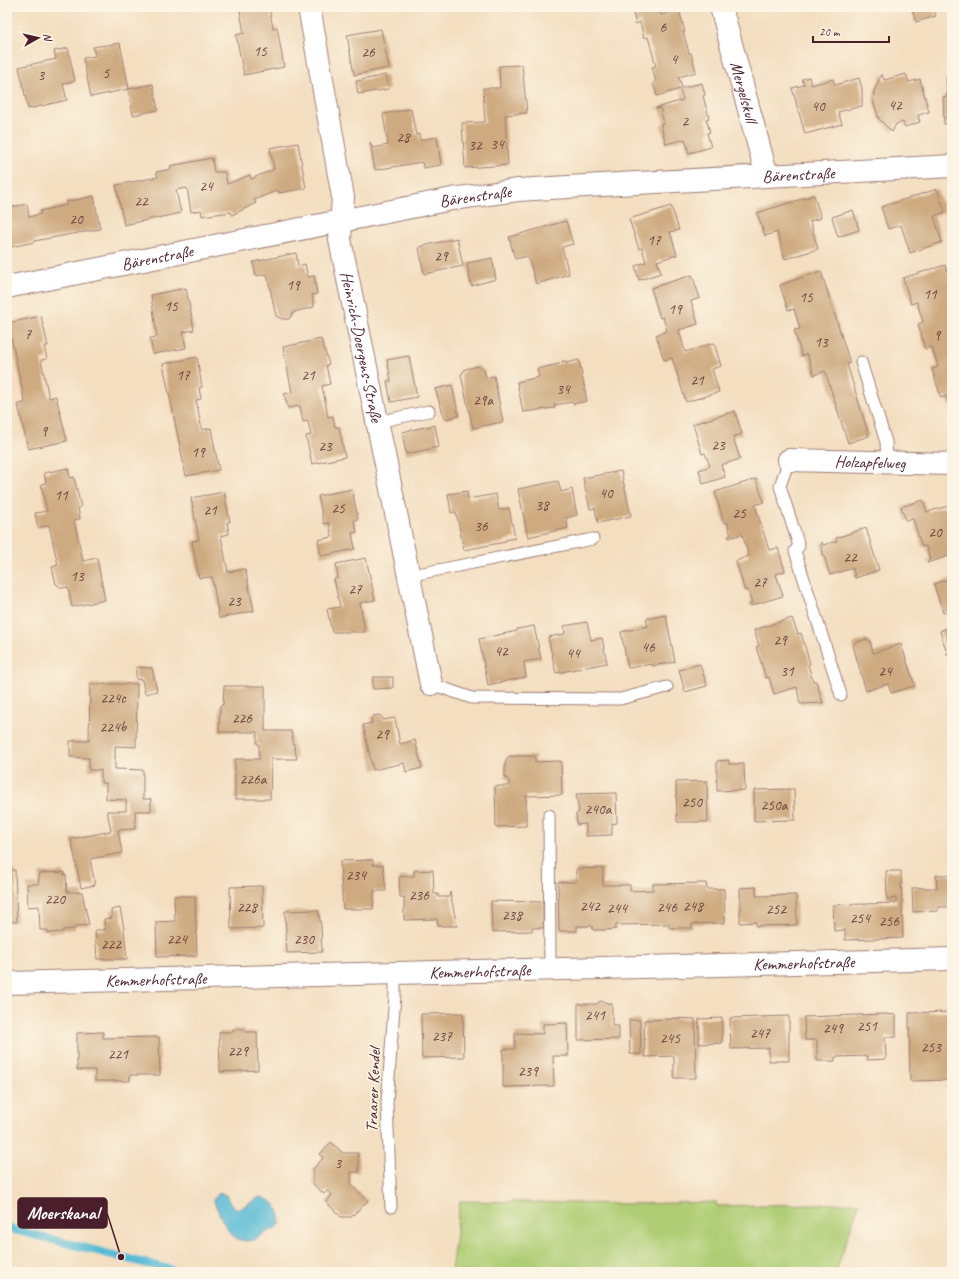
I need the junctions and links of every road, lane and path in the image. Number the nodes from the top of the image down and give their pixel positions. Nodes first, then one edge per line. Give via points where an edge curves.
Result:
1 (309, 7) edge
2 (721, 7) edge
3 (952, 166) edge
4 (767, 176) junction
5 (341, 220) junction
6 (7, 288) edge
7 (862, 362) dead end
8 (429, 411) dead end
9 (377, 422) junction
10 (789, 460) joint
11 (887, 462) junction
12 (952, 464) edge
13 (593, 539) dead end
14 (408, 576) junction
15 (431, 684) joint
16 (667, 688) dead end
17 (841, 695) dead end
18 (549, 815) dead end
19 (952, 959) edge
20 (550, 970) junction
21 (395, 974) junction
22 (7, 983) edge
23 (391, 1207) dead end

1 - 5 street, Heinrich-Doergens-Straße via 343,197
2 - 4 street, Mergelskull
3 - 4 street, Bärenstraße
4 - 5 street, Bärenstraße via 518,190 452,199
5 - 6 street, Bärenstraße
5 - 9 street, Heinrich-Doergens-Straße via 340,240
7 - 11 lane via 886,442
8 - 9 lane
9 - 14 street, Heinrich-Doergens-Straße
10 - 11 street, Holzapfelweg
10 - 17 lane via 780,486 799,546 795,551
11 - 12 street, Holzapfelweg
13 - 14 lane
14 - 15 street, Heinrich-Doergens-Straße
15 - 16 lane via 472,698 620,699
18 - 20 lane
19 - 20 street, Kemmerhofstraße
20 - 21 street, Kemmerhofstraße
21 - 22 street, Kemmerhofstraße
21 - 23 lane, Traarer Kendel via 387,1103

